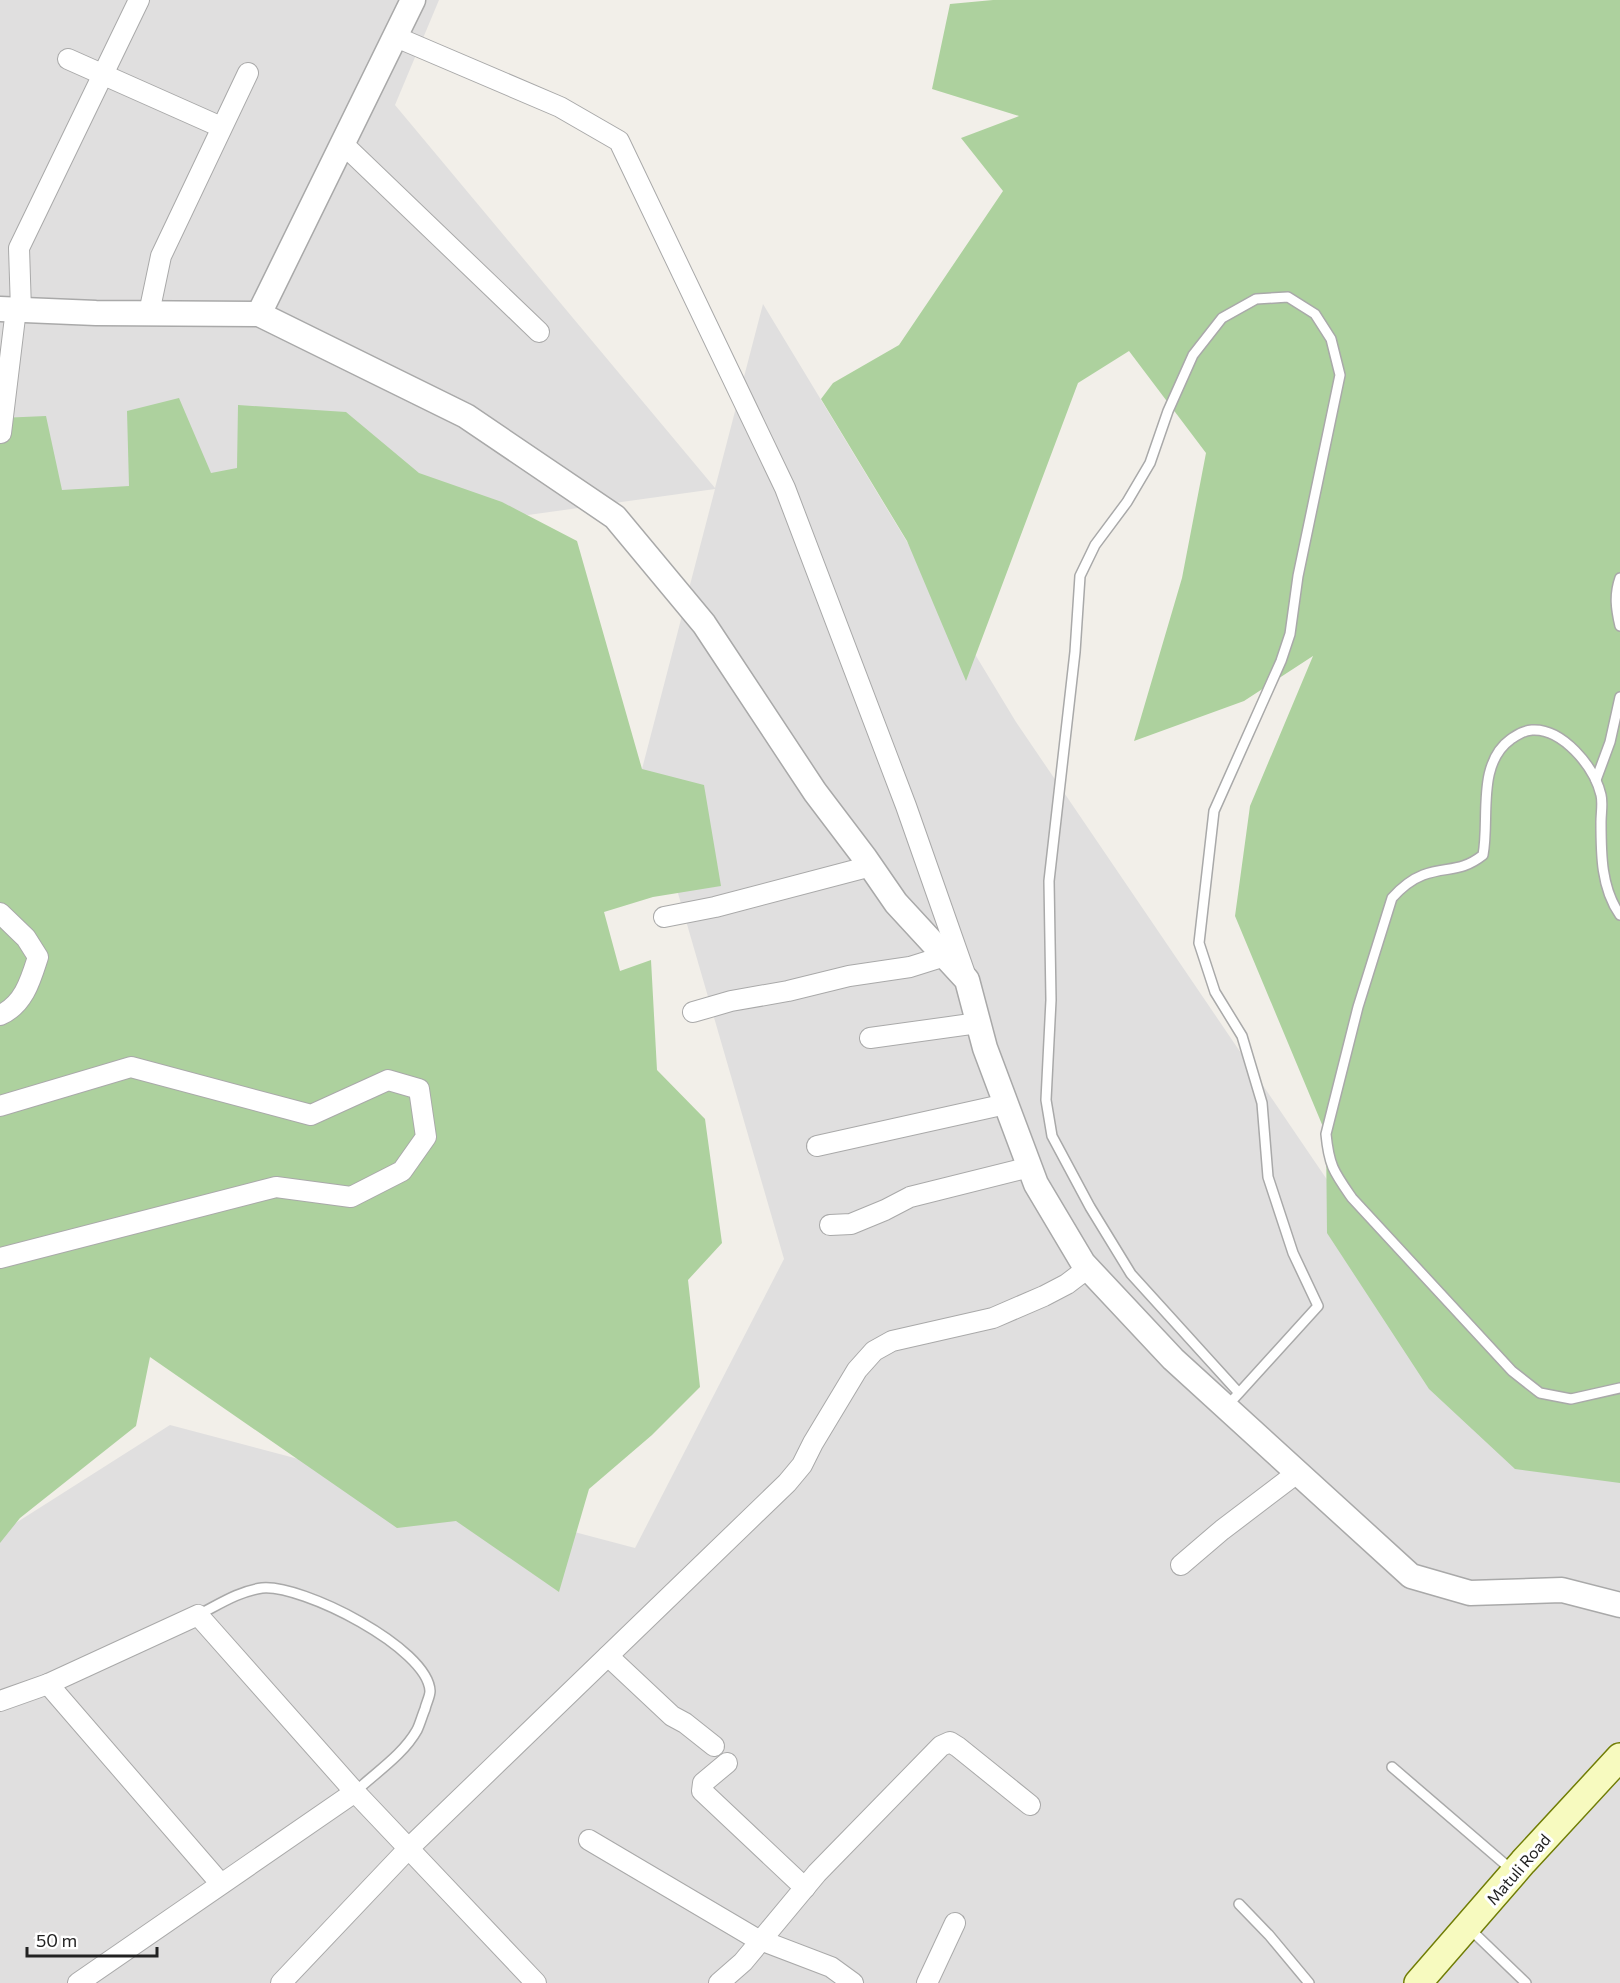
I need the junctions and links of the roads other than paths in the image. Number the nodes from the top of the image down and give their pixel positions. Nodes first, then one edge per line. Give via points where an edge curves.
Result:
1 (139, 0) edge
2 (413, 0) edge
3 (396, 37) junction
4 (68, 59) dead end
5 (248, 73) dead end
6 (103, 76) junction
7 (221, 127) junction
8 (342, 143) junction
9 (12, 309) edge
10 (149, 313) junction
11 (260, 314) junction
12 (539, 332) dead end
13 (1, 433) edge
14 (1620, 578) edge
15 (1620, 626) edge
16 (1620, 697) edge
17 (1596, 780) junction
18 (871, 866) junction
19 (0, 913) edge
20 (1620, 915) edge
21 (664, 917) dead end
22 (945, 956) junction
23 (967, 980) junction
24 (693, 1012) dead end
25 (0, 1015) edge
26 (978, 1023) junction
27 (870, 1038) dead end
28 (1006, 1104) junction
29 (0, 1106) edge
30 (817, 1146) dead end
31 (1030, 1167) junction
32 (830, 1226) dead end
33 (0, 1258) edge
34 (1088, 1268) junction
35 (1620, 1388) edge
36 (1232, 1400) junction
37 (1297, 1473) junction
38 (1181, 1565) dead end
39 (1620, 1605) edge
40 (198, 1615) junction
41 (608, 1656) junction
42 (48, 1684) junction
43 (0, 1701) edge
44 (714, 1746) dead end
45 (1620, 1757) edge
46 (727, 1763) dead end
47 (1392, 1767) dead end
48 (355, 1792) junction
49 (1030, 1805) dead end
50 (589, 1840) dead end
51 (409, 1848) junction
52 (1515, 1873) junction
53 (221, 1884) junction
54 (805, 1888) junction
55 (1239, 1904) dead end
56 (955, 1923) dead end
57 (1468, 1927) junction
58 (762, 1941) junction
59 (78, 1983) edge
60 (281, 1983) edge
61 (536, 1983) edge
62 (719, 1983) edge
63 (854, 1983) edge
64 (927, 1983) edge
65 (1309, 1983) edge
66 (1418, 1983) edge
67 (1526, 1983) edge

1 - 6 street
2 - 3 street
3 - 8 street
3 - 23 street via 560,107 619,141 785,488 906,806
4 - 6 street
5 - 7 street
6 - 7 street
6 - 9 street via 19,248
7 - 10 street via 161,256
8 - 11 street
8 - 12 street
9 - 10 street
9 - 13 street
10 - 11 street
11 - 18 street via 466,416 615,517 704,624 815,792
14 - 15 lane via 1615,604
16 - 17 lane
17 - 20 lane via 1602,796 1601,859 1611,902
17 - 35 lane via 1565,742 1543,729 1523,731 1502,746 1492,766 1485,802 1483,855 1471,864 1425,875 1404,885 1392,898 1358,1007 1326,1134 1333,1172 1352,1198 1512,1371 1540,1393 1571,1399
18 - 21 street
18 - 22 street via 896,903
19 - 25 street via 26,938 38,957 22,998
22 - 23 street
22 - 24 street via 910,967 849,976
23 - 26 street
26 - 27 street
26 - 28 street
28 - 30 street
28 - 31 street
29 - 33 street via 131,1067 311,1114 387,1080 419,1089 426,1137 402,1171 351,1197 276,1187
31 - 32 street via 910,1197 851,1224
31 - 34 street via 1036,1184
34 - 36 street via 1173,1359
34 - 41 street via 1067,1284 993,1318 892,1341 874,1351 857,1370 802,1465 787,1483
36 - 36 lane via 1131,1274 1052,1136 1046,1100 1051,1000 1049,881 1080,576 1095,545 1150,463 1193,355 1222,318 1257,299 1288,297 1315,314 1331,339 1340,375 1298,576 1290,634 1214,811 1199,943 1215,992 1242,1036 1262,1103 1268,1177 1293,1253 1318,1306
36 - 37 street
37 - 38 street
37 - 39 street via 1412,1576 1470,1593 1562,1590
40 - 42 street
40 - 48 street
40 - 48 lane via 242,1593 262,1588 291,1591 346,1613 411,1659 427,1677 430,1693 417,1730
41 - 44 street via 672,1716
41 - 51 street
42 - 43 street
42 - 53 street
45 - 52 main road, Matuli Road
46 - 54 street via 703,1783 702,1791
47 - 52 lane
48 - 51 street
48 - 53 street
49 - 54 street via 950,1742 941,1746
50 - 58 street
51 - 60 street
51 - 61 street
52 - 57 main road, Matuli Road
53 - 59 street
54 - 58 street
55 - 65 lane
56 - 64 street
57 - 66 main road, Matuli Road
57 - 67 lane
58 - 62 street
58 - 63 street via 831,1967

